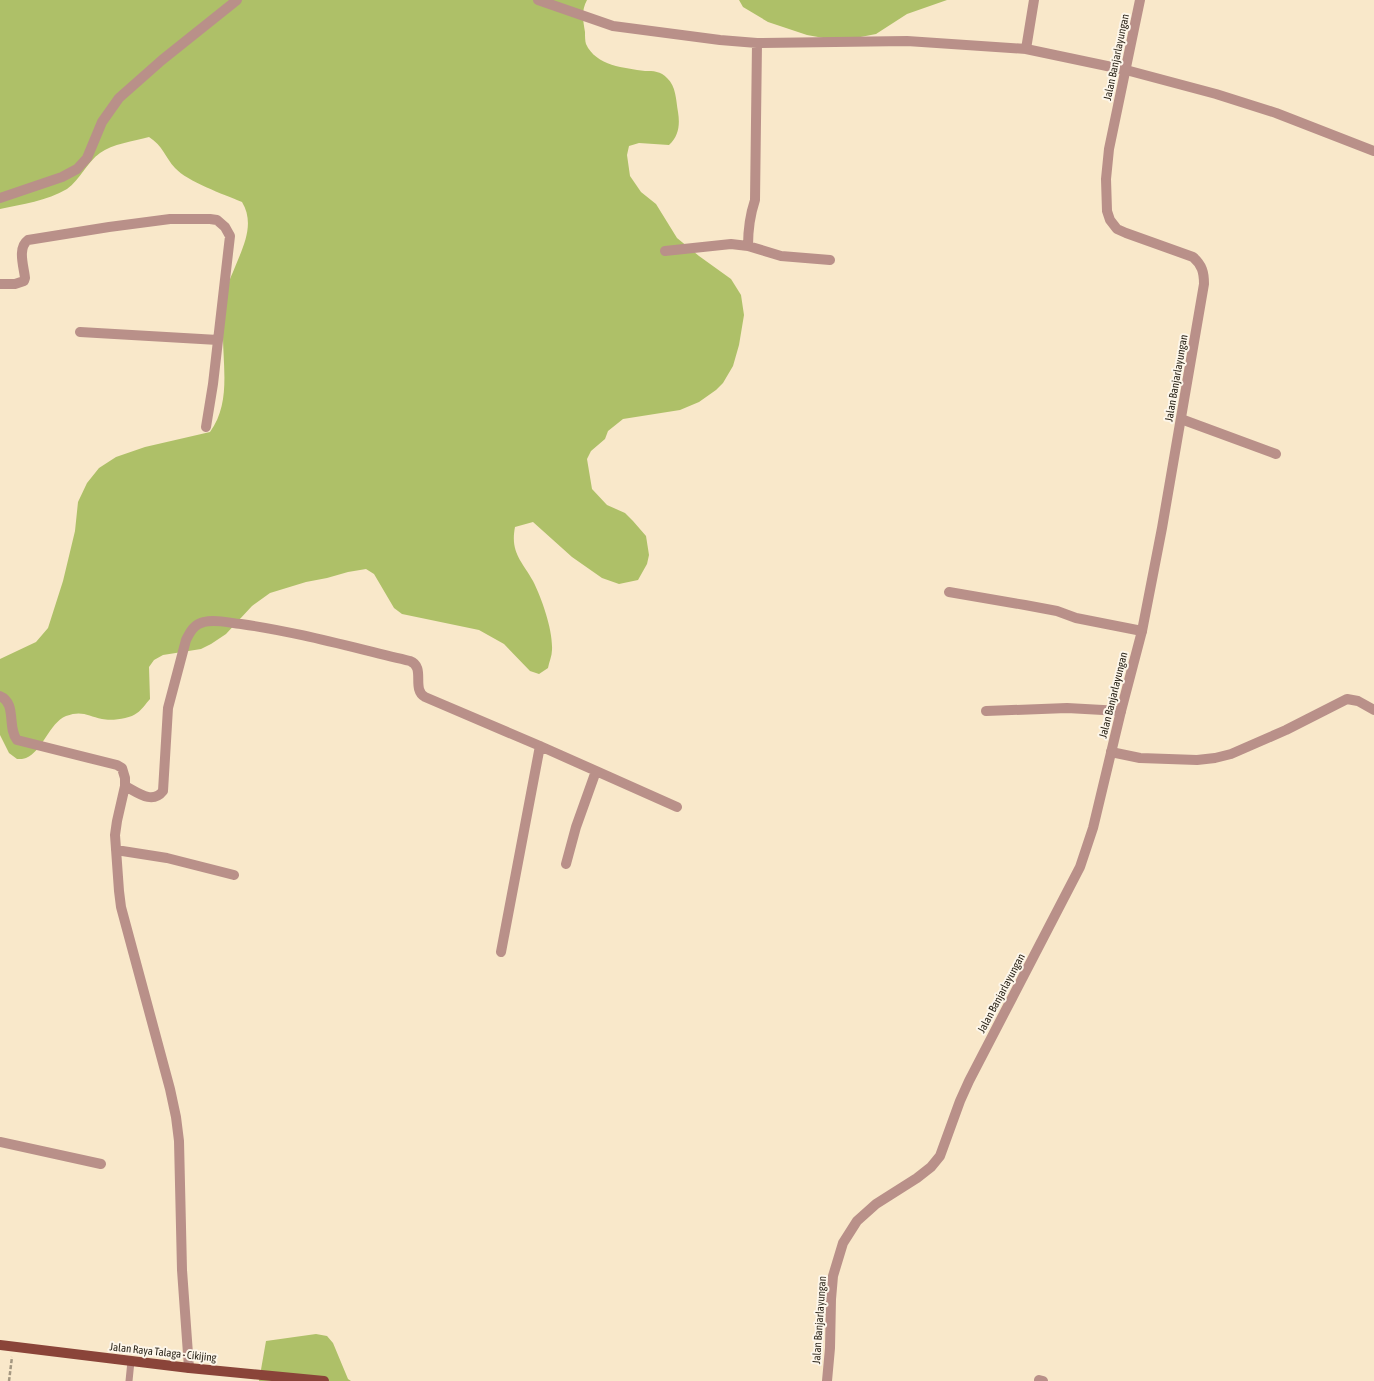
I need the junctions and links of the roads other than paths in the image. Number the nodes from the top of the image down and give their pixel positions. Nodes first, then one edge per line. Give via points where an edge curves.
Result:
1 (237, 0) edge
2 (538, 0) edge
3 (1034, 0) edge
4 (1140, 0) edge
5 (758, 43) junction
6 (1026, 49) junction
7 (1126, 70) junction
8 (1374, 151) edge
9 (0, 198) edge
10 (748, 246) junction
11 (665, 251) dead end
12 (830, 260) dead end
13 (0, 284) edge
14 (80, 332) dead end
15 (218, 340) junction
16 (1181, 419) junction
17 (206, 427) dead end
18 (1276, 454) dead end
19 (949, 592) dead end
20 (1142, 631) junction
21 (0, 696) edge
22 (1374, 710) edge
23 (986, 711) dead end
24 (1121, 711) junction
25 (540, 746) junction
26 (1111, 752) junction
27 (596, 771) junction
28 (125, 786) junction
29 (677, 807) dead end
30 (116, 850) junction
31 (566, 864) dead end
32 (234, 875) dead end
33 (501, 952) dead end
34 (0, 1142) edge
35 (101, 1164) dead end
36 (0, 1345) edge
37 (131, 1361) junction
38 (189, 1368) junction
39 (129, 1381) edge
40 (324, 1381) edge
41 (826, 1381) edge

1 - 9 street via 119,98 102,122 87,158 77,169 62,177
2 - 5 street via 614,26
3 - 6 street
4 - 7 street, Jalan Banjarlayungan
5 - 6 street via 907,41
5 - 10 street via 755,200
6 - 7 street
7 - 8 street via 1276,113
7 - 16 street, Jalan Banjarlayungan via 1109,149 1106,202 1110,220 1117,229 1193,257 1204,272
10 - 11 street via 731,244
10 - 12 street via 781,256
13 - 15 street via 24,282 22,249 28,240 170,219 217,220 226,227 230,236
14 - 15 street
15 - 17 street
16 - 18 street
16 - 20 street, Jalan Banjarlayungan
19 - 20 street via 1057,611 1076,618
20 - 24 street, Jalan Banjarlayungan
21 - 28 street via 6,699 9,706 17,740 117,765 124,772
22 - 26 street via 1358,701 1348,699 1286,730 1231,754 1215,758 1140,758
23 - 24 street via 1067,708
24 - 26 street, Jalan Banjarlayungan
25 - 27 street
25 - 28 street via 422,696 415,662 262,627 214,621 197,625 186,640 168,708 163,790 152,798
25 - 33 street
26 - 41 street, Jalan Banjarlayungan via 1094,828 1080,867 969,1081 940,1156 917,1178 876,1204 857,1221 843,1243 833,1276
27 - 29 street
27 - 31 street
28 - 30 street via 117,821
30 - 32 street via 167,858
30 - 38 street via 125,924 176,1116
34 - 35 street
36 - 37 main road, Jalan Raya Talaga - Cikijing
37 - 38 main road, Jalan Raya Talaga - Cikijing
37 - 39 lane
38 - 40 main road, Jalan Raya Talaga - Cikijing

